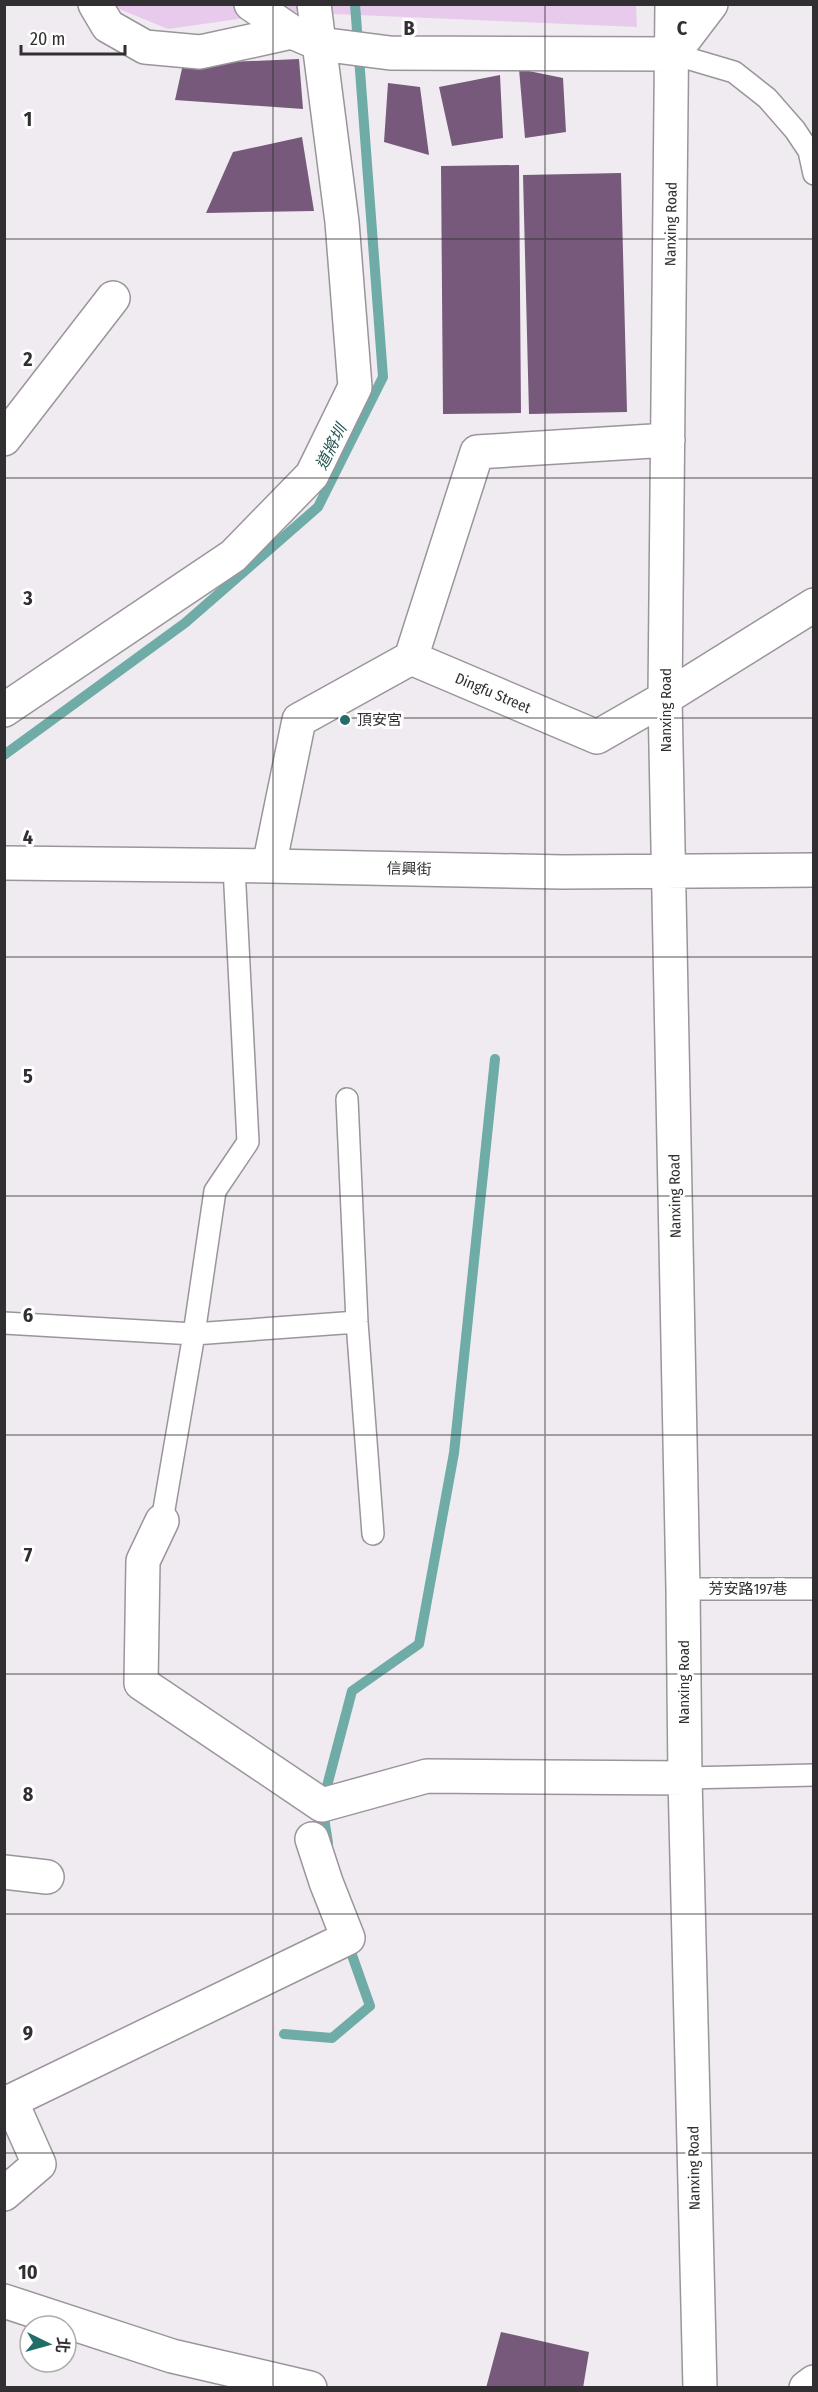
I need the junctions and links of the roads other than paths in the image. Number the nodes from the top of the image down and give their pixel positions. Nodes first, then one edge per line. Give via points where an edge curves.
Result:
1 (95, 4) edge
2 (251, 4) edge
3 (314, 4) edge
4 (672, 4) edge
5 (711, 4) edge
6 (306, 38) junction
7 (673, 54) junction
8 (813, 174) edge
9 (113, 298) dead end
10 (4, 439) edge
11 (668, 440) junction
12 (813, 605) edge
13 (411, 658) junction
14 (665, 698) junction
15 (4, 710) edge
16 (4, 863) edge
17 (269, 866) junction
18 (234, 867) junction
19 (813, 870) edge
20 (668, 872) junction
21 (347, 1100) dead end
22 (357, 1322) junction
23 (4, 1323) edge
24 (194, 1334) junction
25 (162, 1521) joint
26 (373, 1534) dead end
27 (683, 1589) junction
28 (813, 1589) edge
29 (813, 1775) edge
30 (685, 1778) junction
31 (312, 1839) dead end
32 (4, 1872) edge
33 (47, 1877) dead end
34 (4, 2194) edge
35 (4, 2301) edge
36 (813, 2382) edge
37 (310, 2388) edge
38 (700, 2388) edge
39 (806, 2388) edge

1 - 6 street via 108,26 145,47 200,52
2 - 6 street
3 - 6 street
4 - 7 street, Nanxing Road
5 - 7 street
6 - 7 street via 390,53
6 - 15 street via 342,222 356,387 312,475 233,556
7 - 8 lane via 734,72 767,98 809,151
7 - 11 street, Nanxing Road
9 - 10 street
11 - 13 street via 477,452
11 - 14 street, Nanxing Road
12 - 14 street, Dingfu Street
13 - 14 street, Dingfu Street via 597,737
13 - 17 street via 299,720
14 - 20 street, Nanxing Road
16 - 18 street, 信興街
17 - 18 street, 信興街
17 - 20 street, 信興街
18 - 24 lane via 248,1142 215,1191
19 - 20 street, 信興街
20 - 27 street, Nanxing Road
21 - 22 lane
22 - 24 lane
22 - 26 lane
23 - 24 lane
24 - 25 lane
25 - 30 street via 143,1561 141,1683 322,1805 427,1776
27 - 28 lane, 芳安路197巷
27 - 30 street, Nanxing Road
29 - 30 lane
30 - 38 street, Nanxing Road
31 - 34 street via 348,1938 11,2101 39,2164
32 - 33 street
35 - 37 street via 172,2356
36 - 39 street

